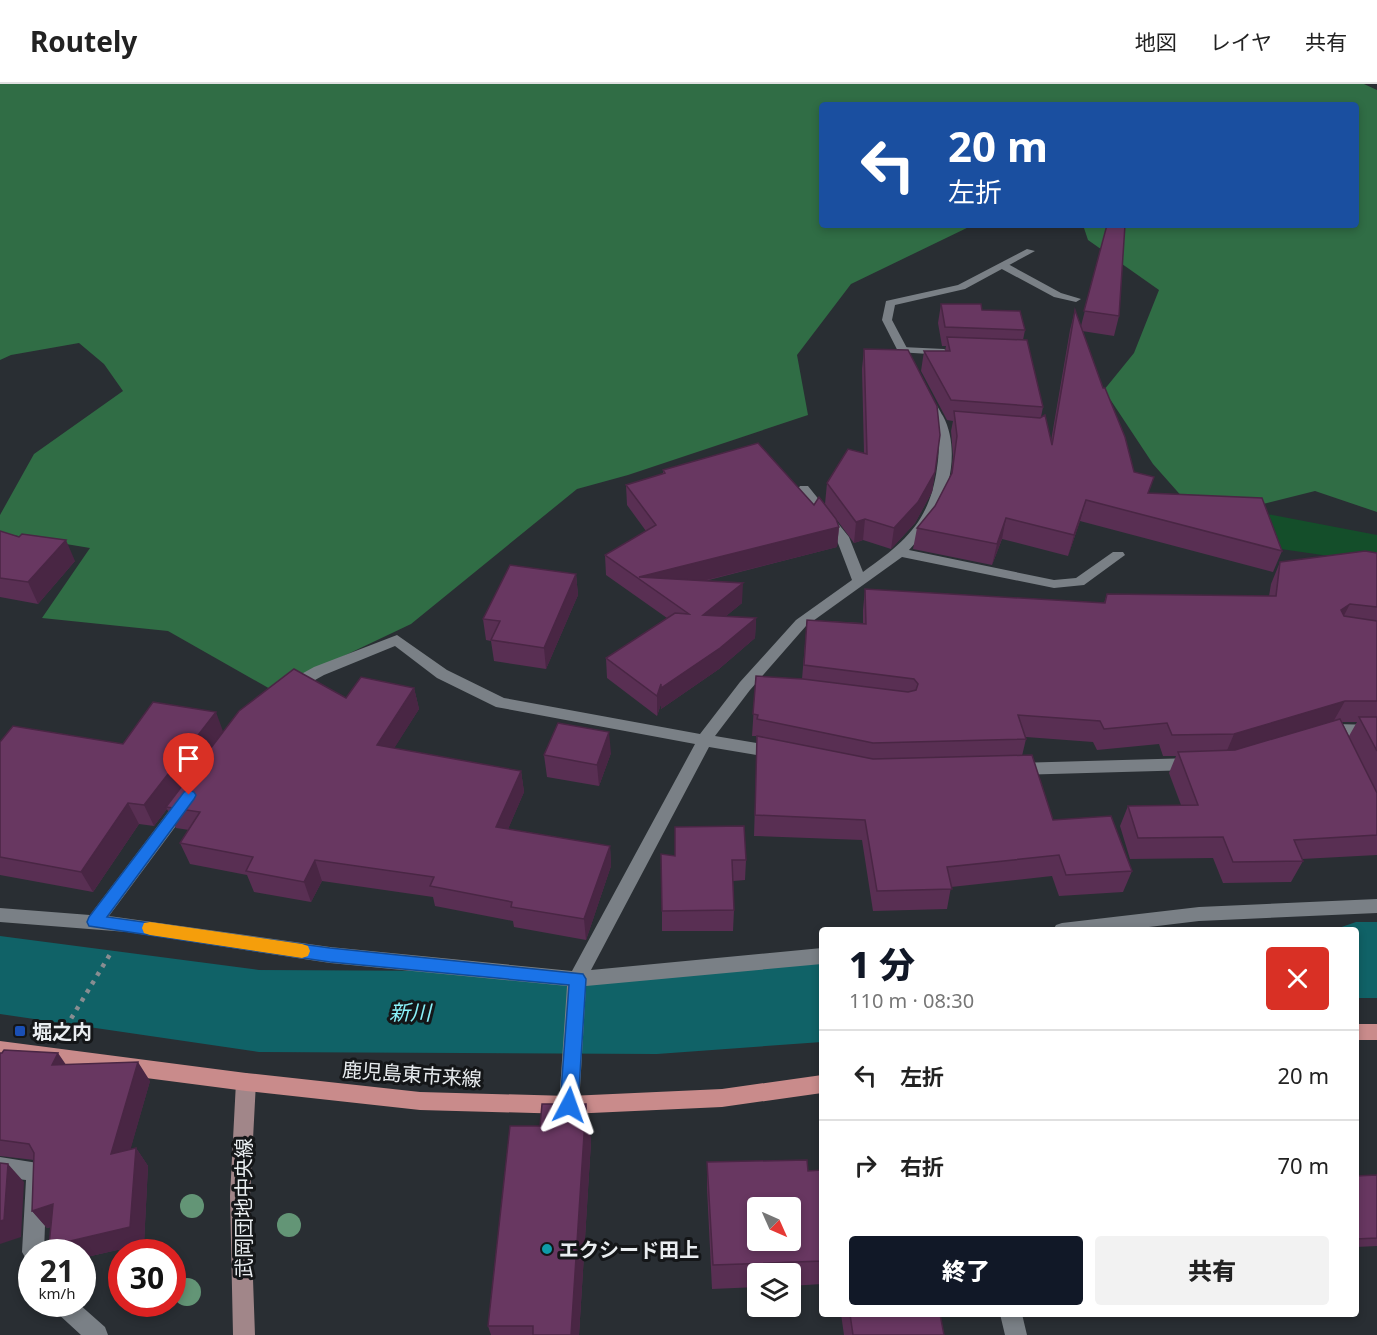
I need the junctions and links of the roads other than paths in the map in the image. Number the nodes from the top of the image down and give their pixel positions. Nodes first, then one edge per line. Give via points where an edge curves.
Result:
1 (1030, 251) dead end
2 (1004, 266) junction
3 (1076, 299) dead end
4 (902, 350) junction
5 (959, 352) edge
6 (804, 489) dead end
7 (900, 552) junction
8 (1118, 555) dead end
9 (859, 580) junction
10 (744, 686) junction
11 (767, 689) edge
12 (277, 694) edge
13 (1334, 730) junction
14 (1377, 730) edge
15 (1312, 736) edge
16 (705, 739) junction
17 (1343, 749) edge
18 (794, 755) edge
19 (1214, 763) edge
20 (1001, 770) edge
21 (193, 790) edge
22 (1377, 906) edge
23 (0, 915) edge
24 (95, 922) junction
25 (1088, 927) edge
26 (819, 956) edge
27 (577, 979) junction
28 (1359, 1032) edge
29 (1377, 1032) edge
30 (0, 1050) edge
31 (246, 1082) junction
32 (819, 1084) edge
33 (569, 1105) junction
34 (0, 1167) edge
35 (34, 1239) edge
36 (78, 1317) edge
37 (1012, 1317) edge
38 (97, 1335) edge
39 (244, 1335) edge
40 (1016, 1335) edge

1 - 2 street
2 - 3 street via 1058,296
2 - 4 street via 961,287 890,303 887,320
4 - 5 street
4 - 7 street via 948,427 940,493 923,526
6 - 9 street via 842,537
7 - 8 street via 1053,584 1079,582
7 - 9 street
9 - 10 street via 801,623
10 - 11 street
10 - 16 street
12 - 16 street via 319,670 397,640 442,674 501,703
13 - 14 street
13 - 15 street
13 - 17 street
16 - 18 street
16 - 27 street
19 - 20 street
21 - 24 street
22 - 25 street via 1199,914
23 - 24 street
24 - 27 street via 330,955
26 - 27 street
27 - 33 street
28 - 29 main road
30 - 31 main road, 鹿児島東市来線
31 - 33 main road, 鹿児島東市来線 via 420,1101
31 - 39 street, 武岡団地中央線 via 240,1196
32 - 33 main road, 鹿児島東市来線 via 722,1098
34 - 35 street via 37,1170
36 - 38 street
37 - 40 street

